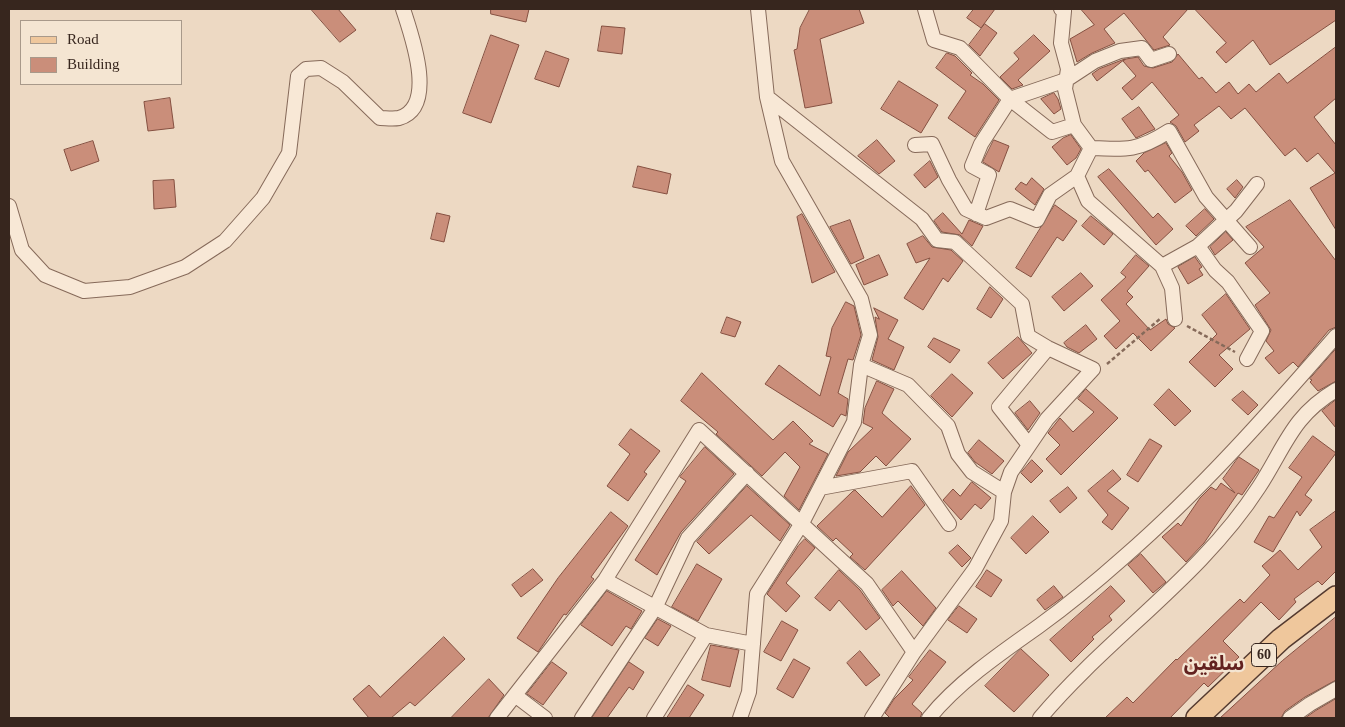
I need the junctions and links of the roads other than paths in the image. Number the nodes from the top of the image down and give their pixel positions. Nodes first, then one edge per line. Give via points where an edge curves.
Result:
1 (403, 9) edge
2 (758, 9) edge
3 (925, 9) edge
4 (1061, 9) edge
5 (1169, 54) dead end
6 (1066, 80) junction
7 (767, 97) junction
8 (1010, 99) junction
9 (1074, 125) junction
10 (915, 145) dead end
11 (1091, 148) junction
12 (1077, 176) junction
13 (1257, 184) dead end
14 (9, 206) edge
15 (976, 214) junction
16 (1227, 219) junction
17 (1198, 246) junction
18 (1250, 247) dead end
19 (1162, 266) junction
20 (1175, 320) road end
21 (1336, 336) edge
22 (1048, 348) junction
23 (1247, 359) road end
24 (861, 365) junction
25 (1336, 390) edge
26 (1029, 445) junction
27 (748, 473) junction
28 (820, 488) junction
29 (1004, 492) junction
30 (802, 523) junction
31 (949, 524) dead end
32 (605, 580) junction
33 (1336, 597) edge
34 (655, 608) junction
35 (706, 635) junction
36 (753, 644) junction
37 (914, 652) junction
38 (1336, 689) edge
39 (516, 696) junction
40 (497, 718) edge
41 (545, 718) edge
42 (582, 718) edge
43 (654, 718) edge
44 (740, 718) edge
45 (872, 718) edge
46 (929, 718) edge
47 (1040, 718) edge
48 (1197, 718) edge
49 (1290, 718) edge

1 - 14 street via 416,52 420,86 413,108 400,118 380,118 343,82 321,68 306,69 298,76 289,153 263,198 225,241 186,267 130,287 84,291 45,275 22,250
2 - 7 street
3 - 8 street via 934,40 960,48
4 - 6 street via 1064,11 1061,43 1068,69
5 - 6 street via 1150,60 1142,48 1120,50 1095,61
6 - 8 street
6 - 9 street via 1065,89
7 - 22 street via 922,219 937,240 956,242 1022,304 1028,336
7 - 24 street via 782,161 861,299 870,336
8 - 9 street via 1052,132
8 - 15 street via 981,144 972,166 989,175
9 - 11 street
10 - 15 street via 932,144 966,209
11 - 12 street
11 - 16 street via 1124,150 1147,145 1169,131 1206,197
12 - 15 street via 1050,195 1037,220 1010,209 986,218
12 - 19 street via 1088,201
13 - 16 street
16 - 17 street
16 - 18 street
17 - 19 street
17 - 23 street via 1262,331
19 - 20 street via 1172,288
21 - 46 street via 1206,480 1124,558 1013,644 939,705
22 - 26 street via 999,407
22 - 26 street via 1093,369 1047,419
24 - 28 street via 854,422
24 - 29 street via 908,385 948,426 958,454 972,472
25 - 47 street via 1302,416 1232,526 1193,569
26 - 29 street via 1011,472
27 - 30 street
27 - 32 street via 699,430
27 - 34 street via 688,538
28 - 30 street
28 - 31 street via 912,471
29 - 37 street via 1001,521 975,569
30 - 36 street via 758,594
30 - 37 street via 868,584
32 - 34 street
32 - 39 street
33 - 48 main road, 60 via 1281,638
34 - 35 street
34 - 42 street
35 - 36 street
35 - 43 street
36 - 44 street via 749,692
37 - 45 street
38 - 49 street
39 - 40 street
39 - 41 street

